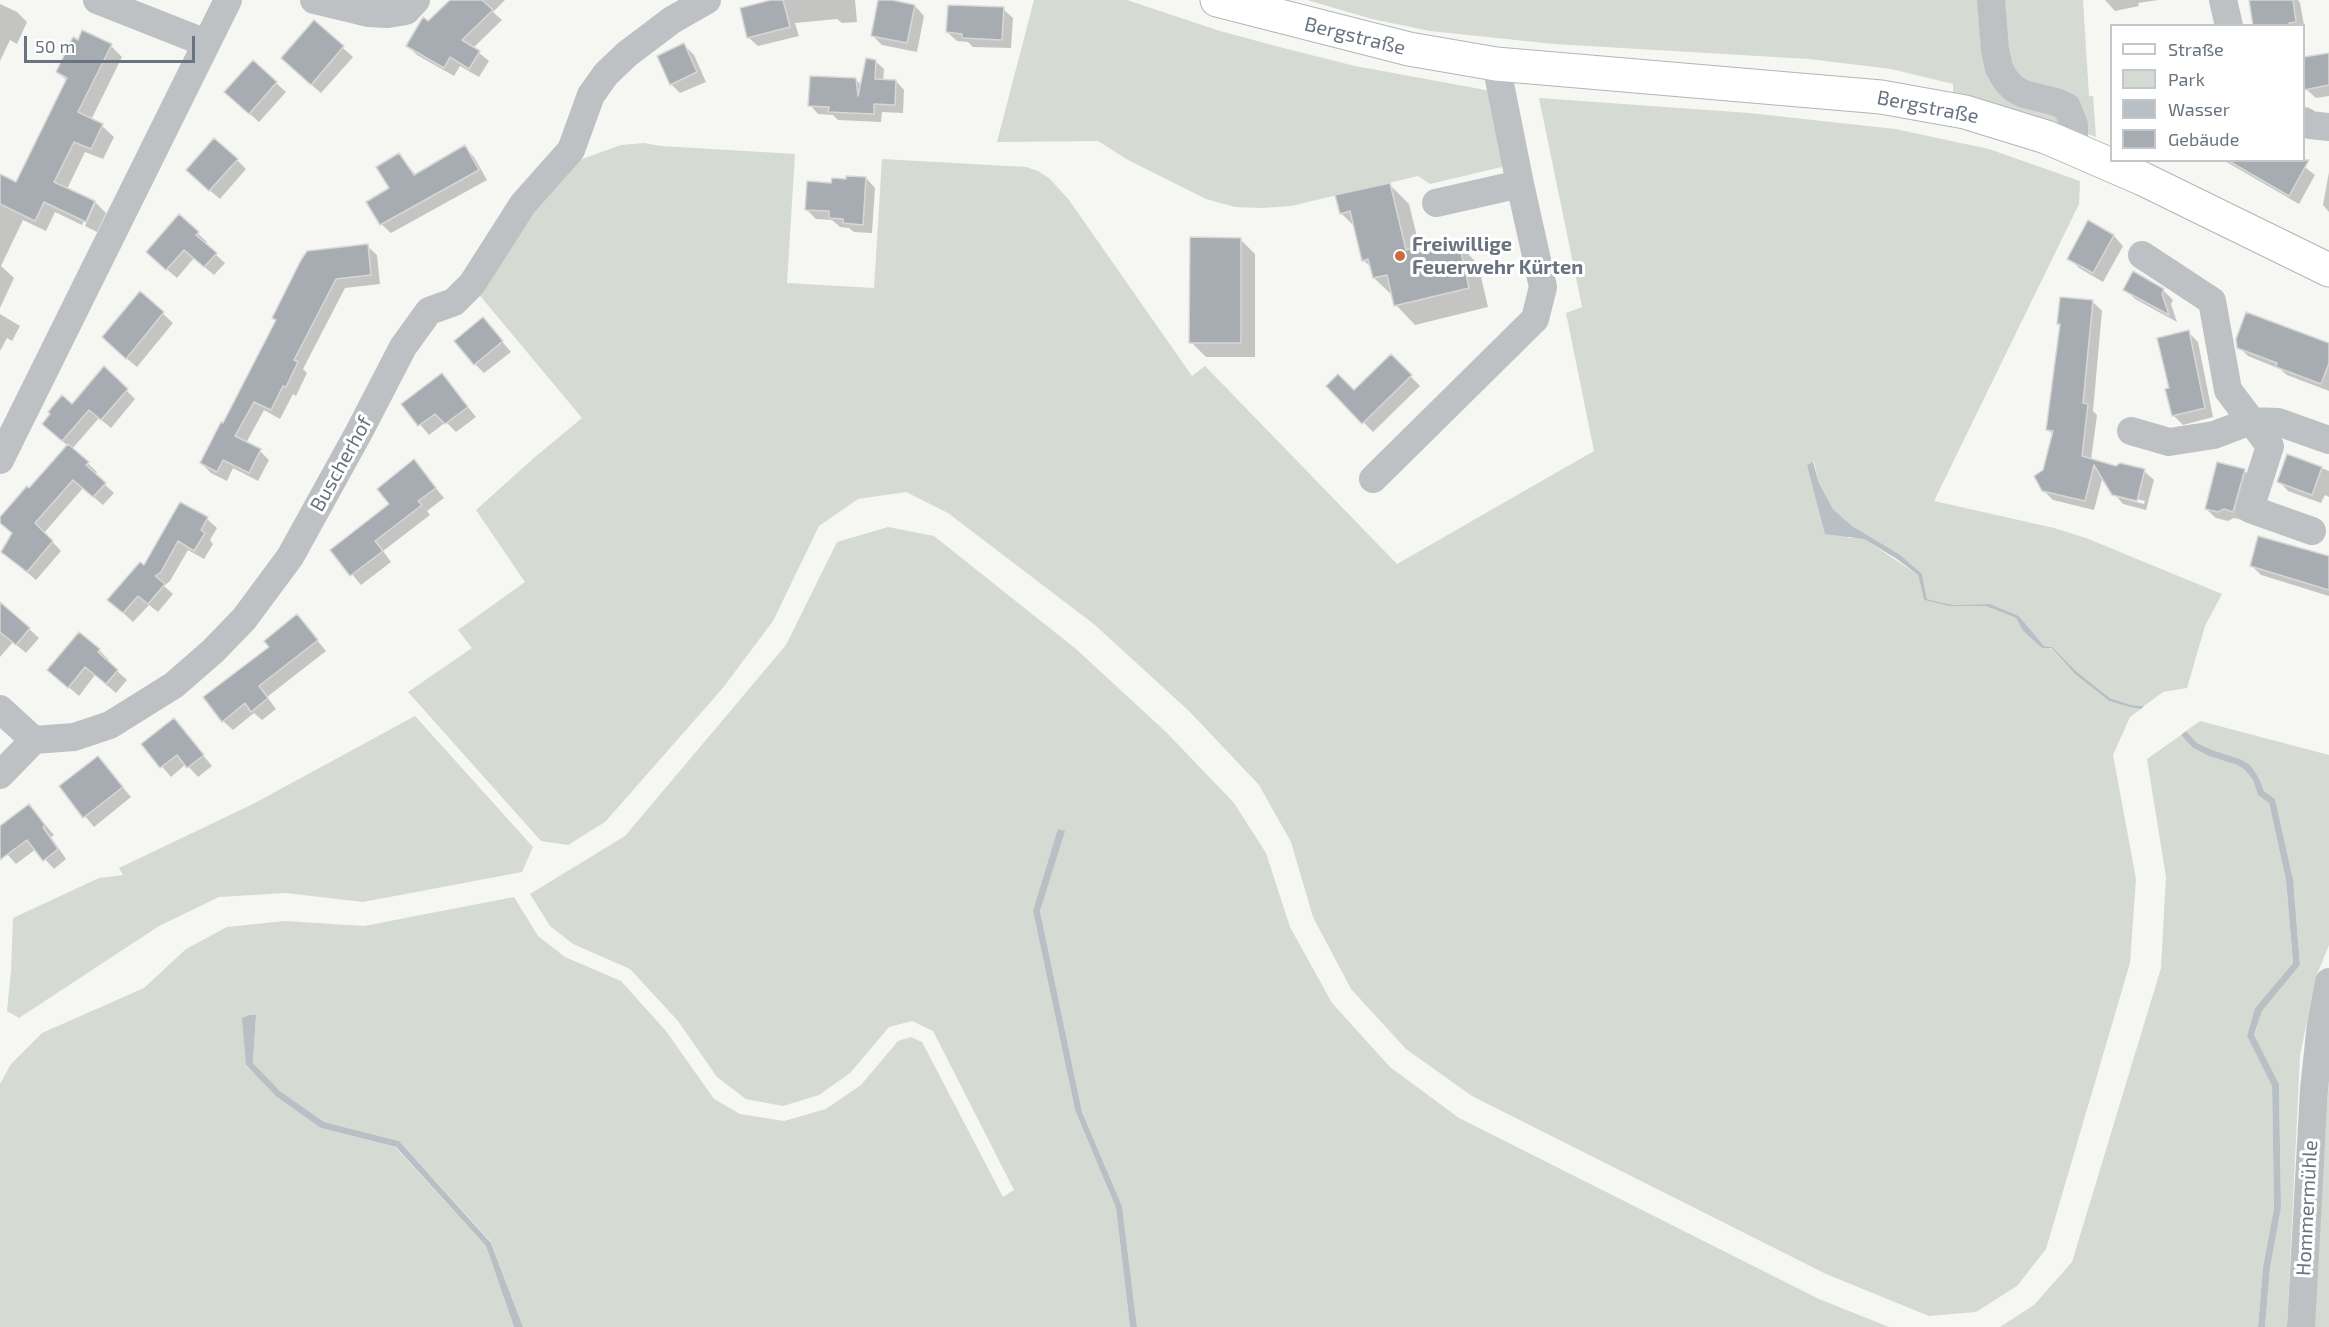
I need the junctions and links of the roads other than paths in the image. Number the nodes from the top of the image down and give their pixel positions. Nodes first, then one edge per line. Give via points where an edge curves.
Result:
1 (97, 0) edge
2 (228, 0) edge
3 (314, 0) edge
4 (416, 0) edge
5 (707, 0) edge
6 (1216, 0) edge
7 (1990, 0) edge
8 (2223, 0) edge
9 (2229, 24) edge
10 (206, 43) junction
11 (1496, 64) junction
12 (2305, 122) edge
13 (2329, 127) edge
14 (2074, 149) junction
15 (1521, 184) junction
16 (1436, 204) dead end
17 (2142, 255) dead end
18 (2329, 270) edge
19 (2252, 421) junction
20 (2131, 431) dead end
21 (2329, 440) edge
22 (0, 460) edge
23 (1373, 479) dead end
24 (2312, 531) dead end
25 (0, 709) edge
26 (34, 740) junction
27 (0, 775) edge
28 (2329, 982) edge
29 (2301, 1327) edge

1 - 10 street
2 - 10 street
3 - 4 street via 388,14 406,11
5 - 26 street, Buscherhof via 672,20 627,54 591,94 571,150 523,204 472,284 454,302 429,312 403,347 290,557 244,619 174,685 110,725 74,737
6 - 11 main road, Bergstraße via 1409,50
7 - 14 street via 1995,50 2005,79 2024,94 2067,107 2074,125
8 - 9 street
10 - 22 street
11 - 14 main road, Bergstraße via 1881,97 1965,112
11 - 15 street
12 - 13 street
14 - 18 main road, Bergstraße
15 - 16 street
15 - 23 street via 1543,287 1536,319
17 - 19 street via 2211,301 2228,390
19 - 20 street via 2214,435 2169,442
19 - 21 street via 2278,422
19 - 24 street via 2270,446 2250,509
25 - 26 street
26 - 27 street
28 - 29 street, Hommermühle via 2314,1089

